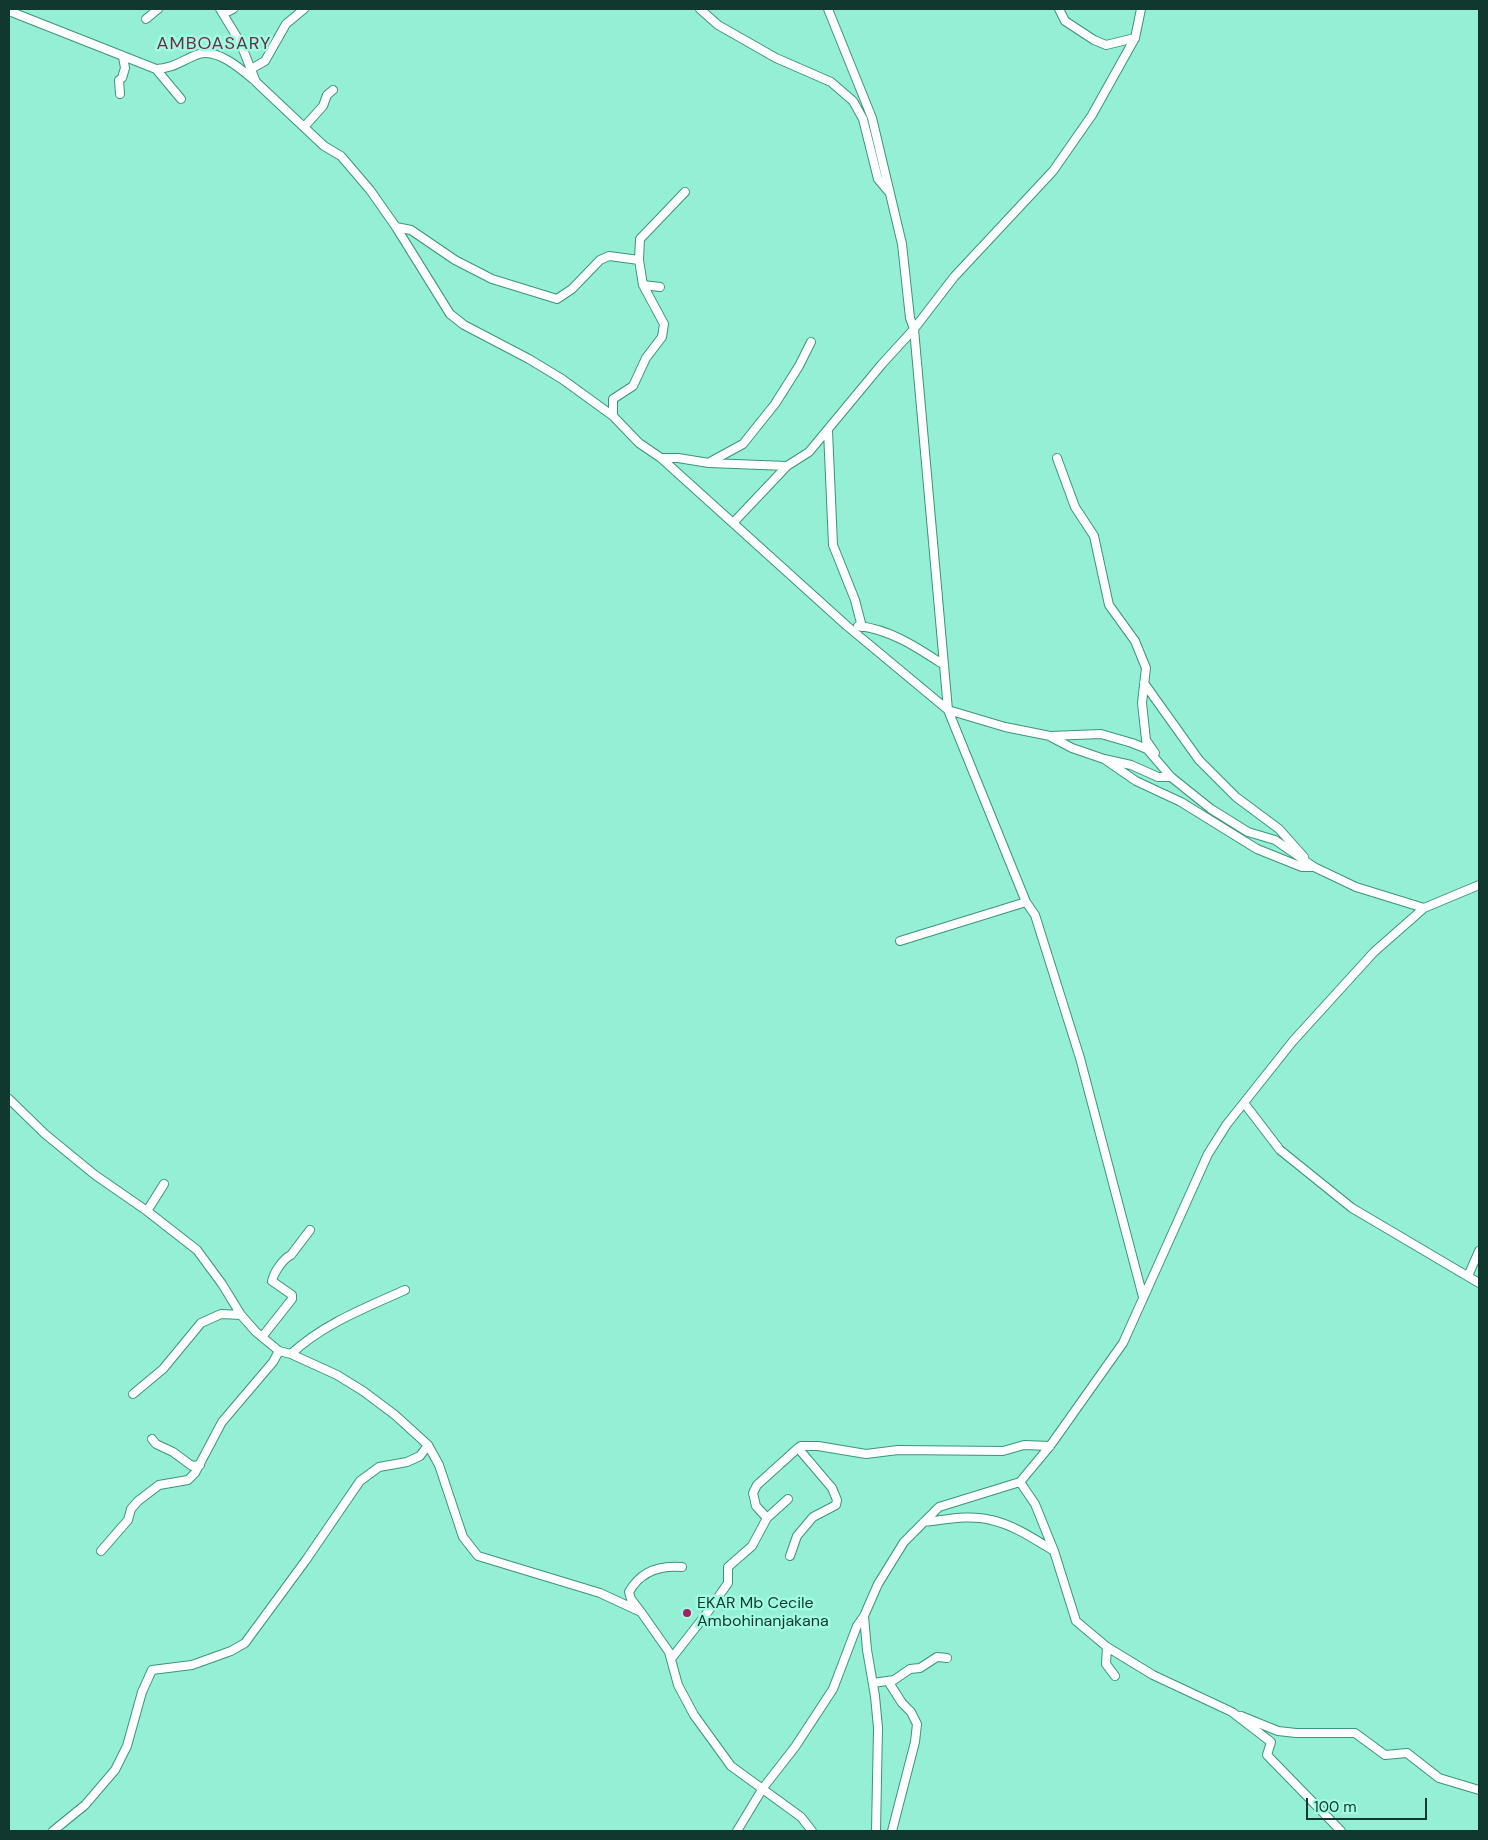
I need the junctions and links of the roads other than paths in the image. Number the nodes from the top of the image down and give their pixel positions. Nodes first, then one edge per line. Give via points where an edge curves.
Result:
1 (158, 9) edge
2 (233, 9) edge
3 (304, 9) edge
4 (700, 9) edge
5 (828, 9) edge
6 (1059, 9) edge
7 (1142, 9) edge
8 (221, 11) edge
9 (11, 13) edge
10 (146, 19) dead end
11 (1135, 38) junction
12 (123, 57) junction
13 (156, 69) junction
14 (251, 69) junction
15 (256, 82) junction
16 (333, 90) dead end
17 (120, 94) dead end
18 (181, 99) dead end
19 (304, 126) junction
20 (685, 192) dead end
21 (889, 192) junction
22 (396, 227) junction
23 (639, 260) junction
24 (643, 285) junction
25 (660, 287) dead end
26 (914, 329) junction
27 (811, 342) dead end
28 (613, 416) junction
29 (828, 431) junction
30 (661, 458) junction
31 (1057, 458) dead end
32 (709, 463) junction
33 (787, 466) junction
34 (733, 524) junction
35 (847, 626) junction
36 (862, 627) junction
37 (944, 665) junction
38 (1144, 683) junction
39 (948, 710) junction
40 (1050, 736) junction
41 (1104, 759) junction
42 (1171, 777) junction
43 (1314, 867) junction
44 (1479, 885) edge
45 (1026, 902) junction
46 (1424, 908) junction
47 (900, 941) dead end
48 (9, 1099) edge
49 (1244, 1103) junction
50 (164, 1184) dead end
51 (147, 1211) junction
52 (310, 1230) dead end
53 (1479, 1251) edge
54 (1468, 1276) junction
55 (1479, 1282) edge
56 (405, 1290) dead end
57 (1143, 1297) junction
58 (241, 1315) junction
59 (262, 1337) junction
60 (278, 1351) junction
61 (291, 1354) junction
62 (133, 1394) dead end
63 (152, 1439) dead end
64 (428, 1445) junction
65 (1050, 1446) junction
66 (798, 1448) junction
67 (200, 1464) junction
68 (1020, 1482) junction
69 (788, 1499) dead end
70 (768, 1518) junction
71 (924, 1522) junction
72 (101, 1550) dead end
73 (1054, 1551) junction
74 (790, 1556) dead end
75 (682, 1567) dead end
76 (641, 1612) junction
77 (864, 1616) junction
78 (1107, 1647) junction
79 (947, 1658) dead end
80 (671, 1659) junction
81 (1115, 1676) dead end
82 (888, 1681) junction
83 (873, 1683) junction
84 (1232, 1712) junction
85 (763, 1788) junction
86 (1479, 1790) edge
87 (53, 1831) edge
88 (737, 1831) edge
89 (812, 1831) edge
90 (876, 1831) edge
91 (892, 1831) edge
92 (1341, 1831) edge

1 - 10 street
2 - 8 street
3 - 14 street via 286,24 265,61
4 - 21 street via 718,25 776,58 831,82 853,101 863,119 878,179
5 - 21 street via 872,118
6 - 11 street via 1065,21 1106,45
7 - 11 street
8 - 14 street via 240,42
9 - 12 street
11 - 26 street via 1092,115 1053,171 954,277
12 - 13 street
12 - 17 street via 125,68 119,80
13 - 15 street via 166,69 201,53 214,54 237,66
13 - 18 street
14 - 15 street
15 - 19 street
16 - 19 street
19 - 22 street via 324,146 340,156
20 - 23 street via 640,239
21 - 26 street via 902,244
22 - 23 street via 412,230 455,260 492,280 557,299 604,258
22 - 28 street via 450,314 562,379
23 - 24 street
24 - 25 street
24 - 28 street via 664,324 662,337 646,358 633,386 613,400
26 - 29 street
26 - 37 street
27 - 32 street via 775,404 743,444
28 - 30 street via 639,443
29 - 33 street via 809,452
29 - 36 street via 833,545
30 - 32 street
30 - 34 street
31 - 38 street via 1076,508 1094,536 1109,605 1135,641 1146,668
32 - 33 street
33 - 34 street
34 - 35 street
35 - 36 street
35 - 39 street
36 - 37 street via 912,644
37 - 39 street
38 - 42 street via 1142,703 1146,740
38 - 43 street via 1199,760 1236,796 1279,829
39 - 40 street
39 - 45 street
40 - 41 street
40 - 42 street via 1101,734 1132,742 1146,749
41 - 42 street via 1131,765 1158,777
41 - 43 street via 1136,781 1181,802 1257,849 1302,867
42 - 43 street via 1248,832 1275,840
43 - 46 street via 1356,887
44 - 46 street
45 - 47 street
45 - 57 street via 1035,915 1080,1058
46 - 49 street via 1374,952 1294,1041
48 - 51 street via 95,1175
49 - 54 street via 1280,1150 1352,1208
49 - 57 street via 1208,1154
50 - 51 street
51 - 58 street via 197,1250
52 - 59 street via 273,1277 272,1281 292,1295 292,1299
53 - 54 street
54 - 55 street
56 - 61 street via 326,1327
57 - 65 street via 1123,1343
58 - 59 street
58 - 62 street via 221,1314 201,1323 163,1369
59 - 60 street
60 - 61 street
60 - 67 street via 222,1422
61 - 64 street via 363,1391
63 - 67 street via 192,1466
64 - 76 street via 439,1465 463,1537 478,1556 600,1593
64 - 87 street via 420,1456 408,1462 379,1467 360,1481 245,1644 192,1666 152,1670 142,1692 127,1746 114,1770 85,1805
65 - 66 street via 1024,1444 1002,1451 898,1450 866,1454 818,1446
65 - 68 street
66 - 70 street via 757,1485 753,1493 756,1506
66 - 74 street via 832,1488 838,1500 836,1505 813,1517 797,1536
67 - 72 street via 188,1480 159,1485 138,1501 128,1520
68 - 71 street via 939,1507
68 - 73 street via 1035,1504
69 - 70 street
70 - 80 street via 752,1546 728,1567 728,1583
71 - 73 street via 990,1519 1012,1527
71 - 77 street via 904,1542 878,1584
73 - 78 street via 1076,1622
75 - 76 street via 663,1567 647,1572 633,1585 630,1599
76 - 80 street via 670,1652
77 - 83 street
77 - 85 street via 832,1690 795,1747
78 - 81 street via 1106,1664
78 - 84 street via 1153,1675
79 - 82 street via 938,1657
80 - 85 street via 678,1685 704,1730 731,1766
82 - 83 street
82 - 91 street via 917,1724
83 - 90 street via 878,1728
84 - 86 street via 1278,1731 1355,1733 1385,1755 1407,1753 1439,1778
84 - 92 street via 1271,1742 1267,1755
85 - 88 street
85 - 89 street via 801,1817

